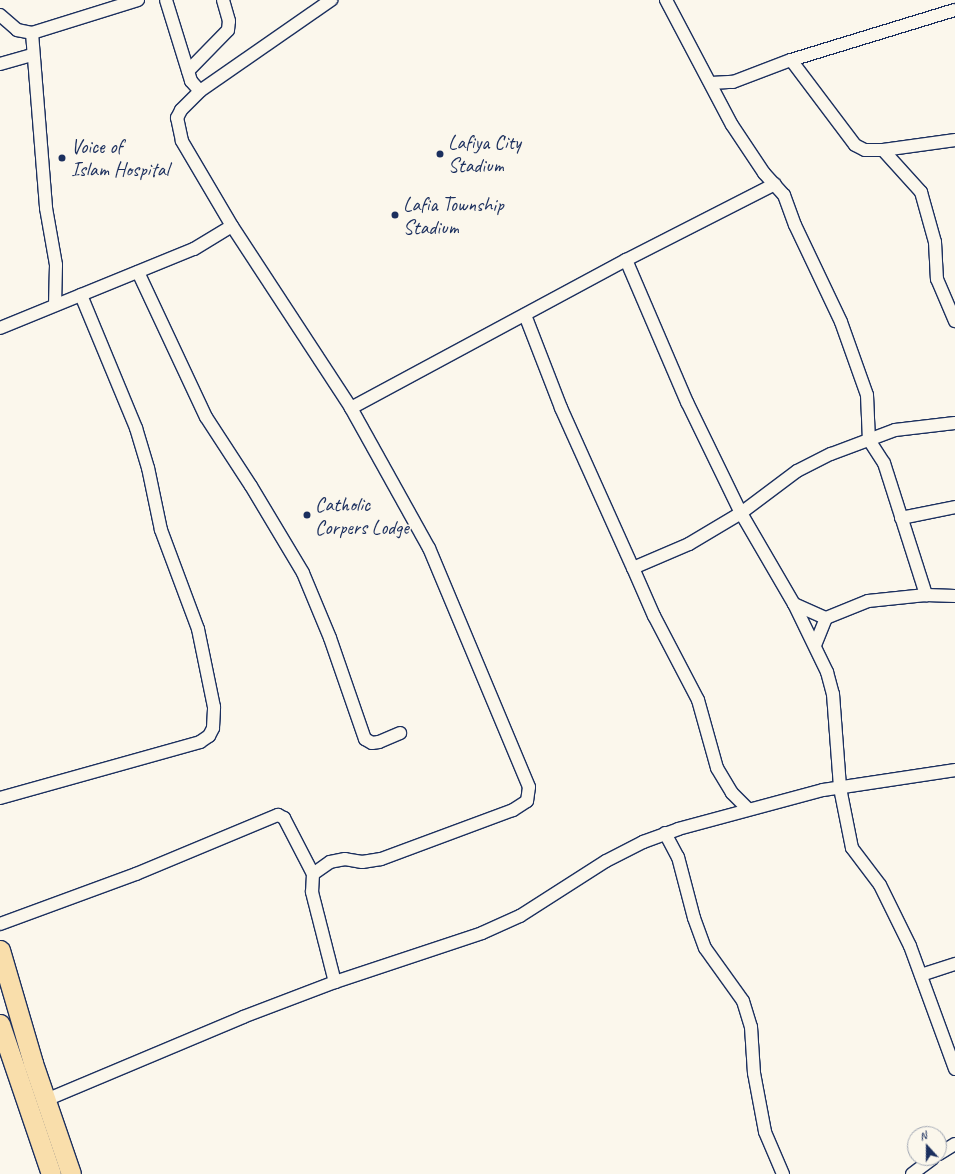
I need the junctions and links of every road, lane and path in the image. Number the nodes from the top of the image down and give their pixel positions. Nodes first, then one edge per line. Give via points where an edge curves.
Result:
1 (138, 0) edge
2 (166, 0) edge
3 (222, 0) edge
4 (331, 0) edge
5 (666, 0) edge
6 (955, 10) edge
7 (0, 15) edge
8 (32, 33) junction
9 (32, 55) junction
10 (792, 60) junction
11 (0, 64) edge
12 (188, 71) junction
13 (733, 82) junction
14 (711, 83) junction
15 (200, 91) junction
16 (721, 102) junction
17 (955, 140) edge
18 (883, 150) junction
19 (775, 184) junction
20 (232, 226) junction
21 (626, 260) junction
22 (138, 272) junction
23 (81, 295) junction
24 (55, 305) junction
25 (525, 315) junction
26 (955, 321) edge
27 (0, 328) edge
28 (351, 408) junction
29 (955, 423) edge
30 (869, 440) junction
31 (955, 507) edge
32 (741, 513) junction
33 (901, 518) junction
34 (633, 568) junction
35 (926, 595) junction
36 (955, 596) edge
37 (794, 604) junction
38 (826, 618) junction
39 (815, 645) junction
40 (400, 733) dead end
41 (955, 770) edge
42 (840, 788) junction
43 (0, 798) edge
44 (748, 809) junction
45 (665, 834) junction
46 (313, 874) junction
47 (0, 924) edge
48 (0, 950) edge
49 (955, 964) edge
50 (921, 975) junction
51 (335, 982) junction
52 (0, 1024) edge
53 (955, 1069) edge
54 (46, 1100) junction
55 (923, 1166) edge
56 (51, 1174) edge
57 (71, 1174) edge
58 (783, 1174) edge
59 (912, 1174) edge

1 - 8 street
2 - 12 street
3 - 12 street via 229,21 228,30
4 - 15 street
5 - 14 street
6 - 10 street
7 - 8 street via 17,30
8 - 9 street
9 - 11 street
9 - 24 street via 42,139 46,208 56,265
10 - 13 street
10 - 18 street via 847,138 865,150
12 - 15 street via 191,82
13 - 14 street
13 - 16 street
14 - 16 street
15 - 20 street via 181,110 177,118 178,129 182,142
16 - 19 street via 764,174
17 - 18 street
18 - 26 street via 921,192 935,242 938,279
19 - 21 street
19 - 30 street via 784,195 795,225 841,322 859,370 867,395
20 - 22 street via 194,249
20 - 28 street
21 - 25 street
21 - 32 street via 687,402
22 - 23 street
22 - 40 street via 206,417 303,573 330,638 365,739 372,743 379,742
23 - 24 street
23 - 43 street via 136,428 148,468 161,530 198,629 214,708 213,728 210,736 204,740
24 - 27 street
25 - 28 street
25 - 34 street via 561,408
28 - 46 street via 429,548 525,776 529,796 523,805 514,810 429,843 372,861 345,859 330,862
29 - 30 street via 907,427
30 - 32 street via 831,454 797,471
30 - 33 street via 884,463
31 - 33 street
32 - 34 street via 689,544
32 - 37 street
33 - 35 street
34 - 44 street via 654,616 698,700 717,768 732,793
35 - 36 street
35 - 38 street via 868,602
37 - 38 street
37 - 39 street
38 - 39 street
39 - 42 street via 833,694
41 - 42 street
42 - 44 street
42 - 50 street via 852,848 880,885
44 - 45 street
45 - 51 street via 606,861 520,916 482,933
45 - 58 street via 678,857 694,918 705,948 743,1001 752,1027 754,1073 764,1132
46 - 47 street via 284,818 278,815 136,874
46 - 51 street via 312,892
48 - 54 highway
49 - 50 street
50 - 53 street
51 - 54 street via 243,1017
52 - 56 highway
54 - 57 highway
55 - 59 street

